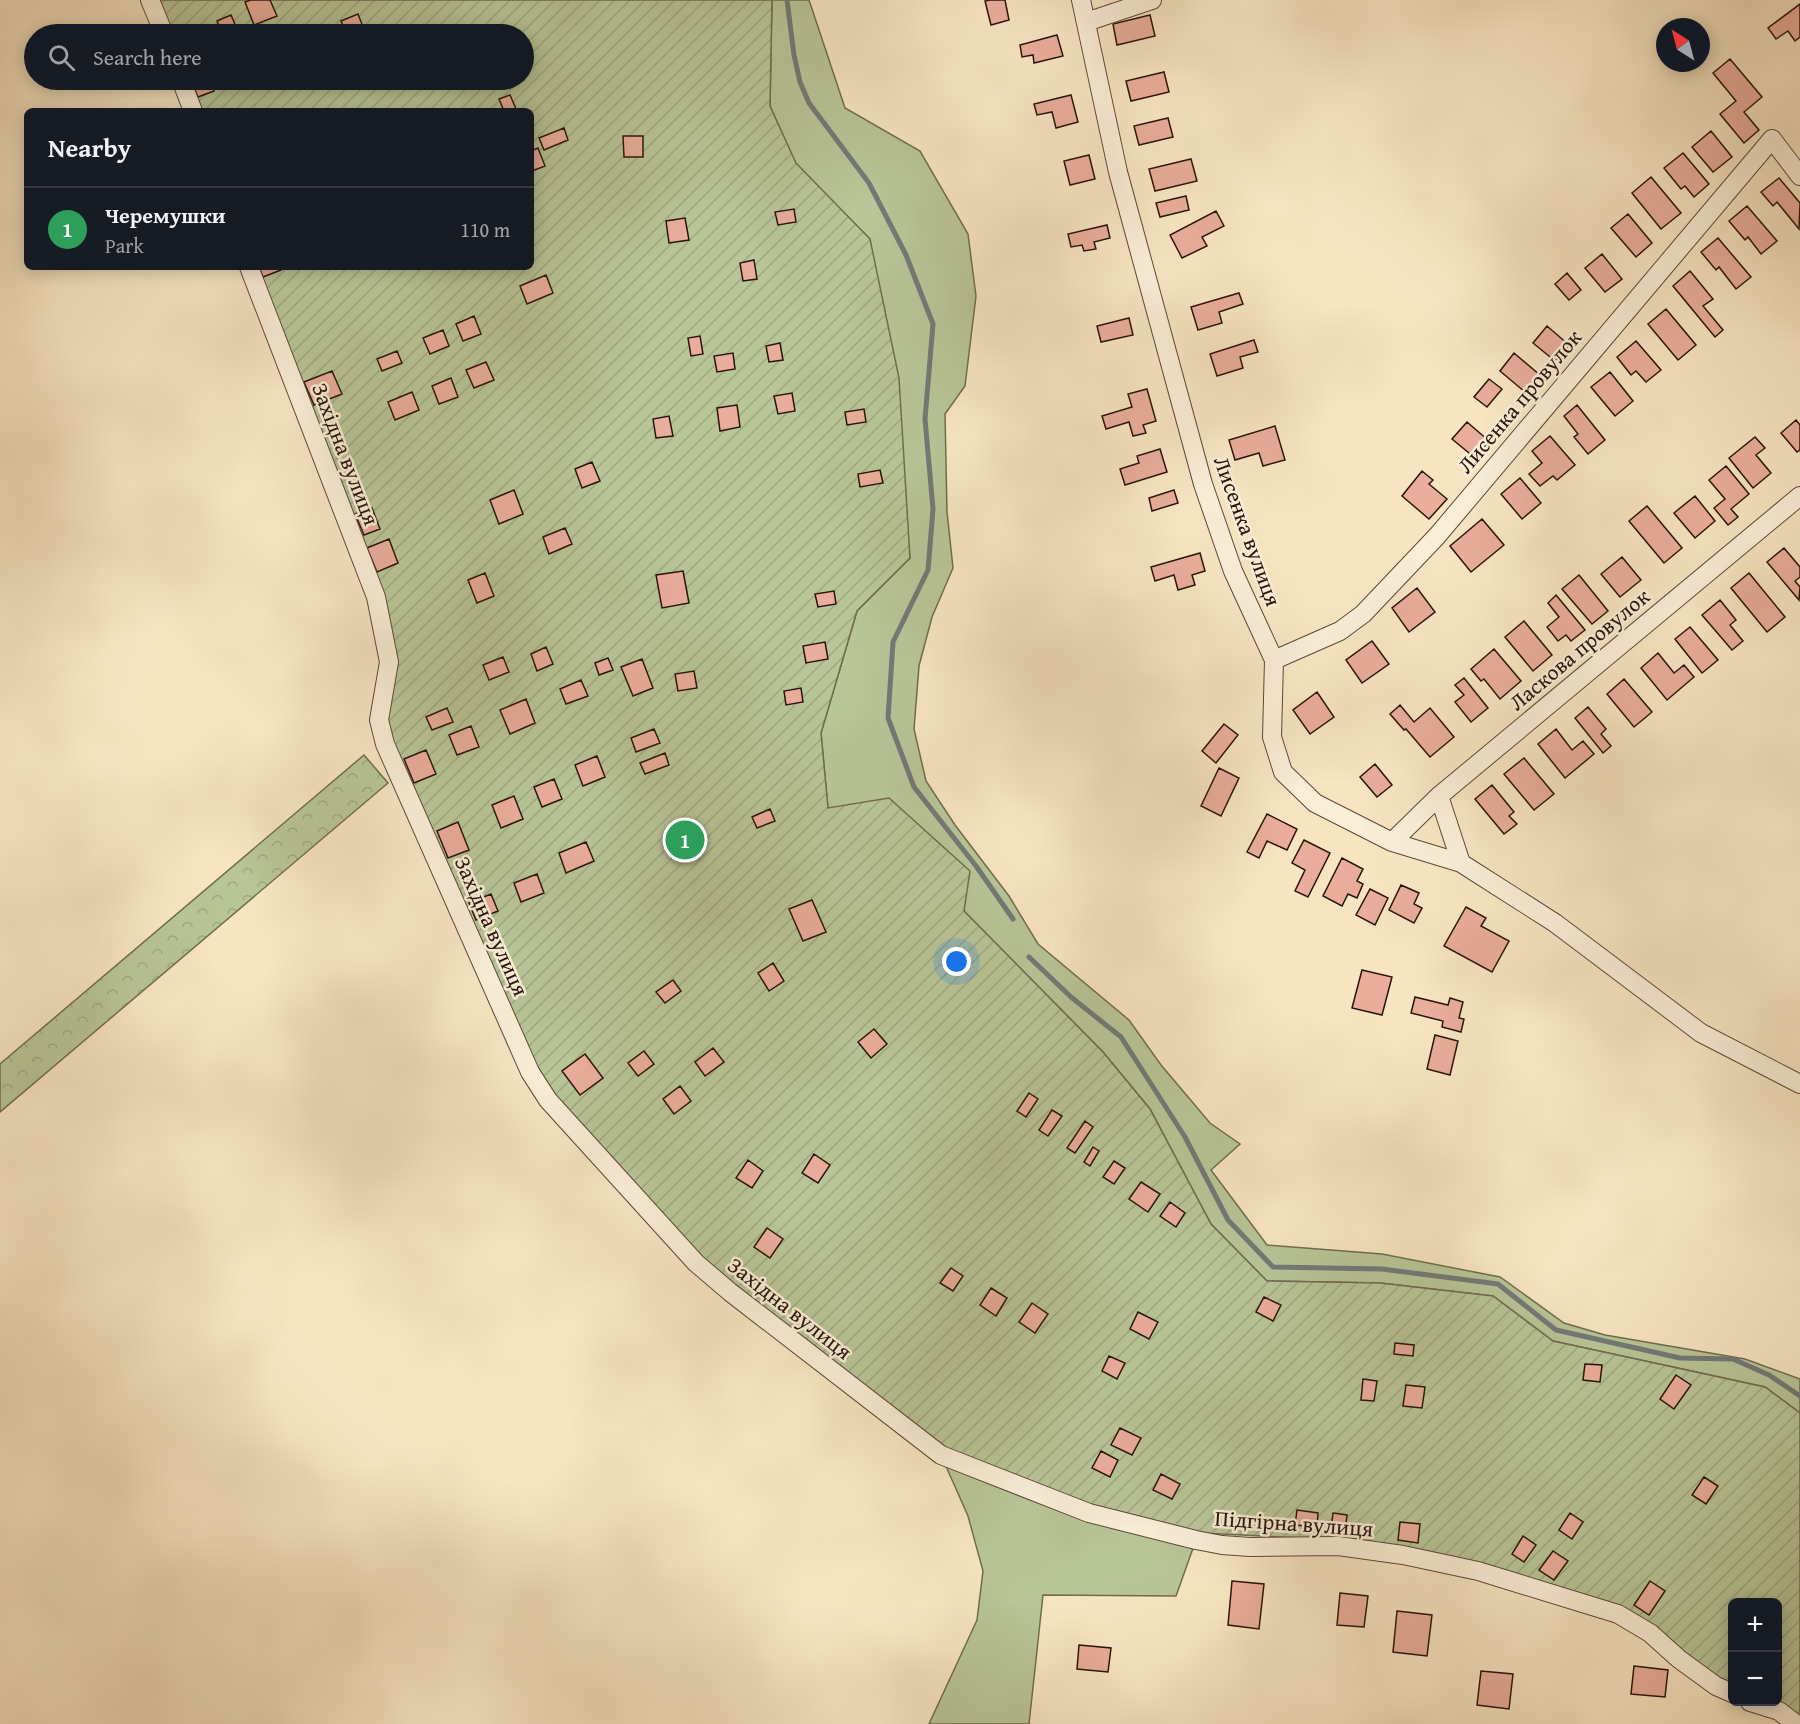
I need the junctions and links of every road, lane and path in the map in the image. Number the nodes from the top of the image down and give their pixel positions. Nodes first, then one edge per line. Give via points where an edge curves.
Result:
1 (150, 0) edge
2 (1081, 0) edge
3 (1152, 0) edge
4 (1086, 22) junction
5 (160, 24) edge
6 (185, 90) edge
7 (191, 108) edge
8 (1800, 176) edge
9 (250, 270) edge
10 (1800, 496) edge
11 (1274, 660) junction
12 (1439, 796) junction
13 (1392, 842) junction
14 (1461, 863) junction
15 (1800, 1084) edge
16 (941, 1455) joint
17 (1728, 1692) edge
18 (1763, 1706) edge
19 (1796, 1724) edge

1 - 5 street
2 - 4 street, Лисенка вулиця
3 - 4 street
4 - 11 street, Лисенка вулиця via 1118,172 1203,484 1233,571
6 - 7 street
8 - 11 street, Лисенка провулок via 1773,138 1437,536 1363,614 1340,631
9 - 16 street, Західна вулиця via 376,597 389,662 379,720 385,744 530,1072 548,1100 696,1263
10 - 12 street, Ласкова провулок
11 - 13 street, Лисенка вулиця via 1272,737 1283,772 1315,802
12 - 13 street, Ласкова провулок
12 - 14 street
13 - 14 street, Лисенка вулиця
14 - 15 street, Лисенка вулиця via 1555,923 1701,1033
16 - 17 street, Підгірна вулиця via 1089,1514 1196,1540 1250,1547 1338,1546 1478,1571 1618,1614 1650,1633 1679,1659
18 - 19 street

